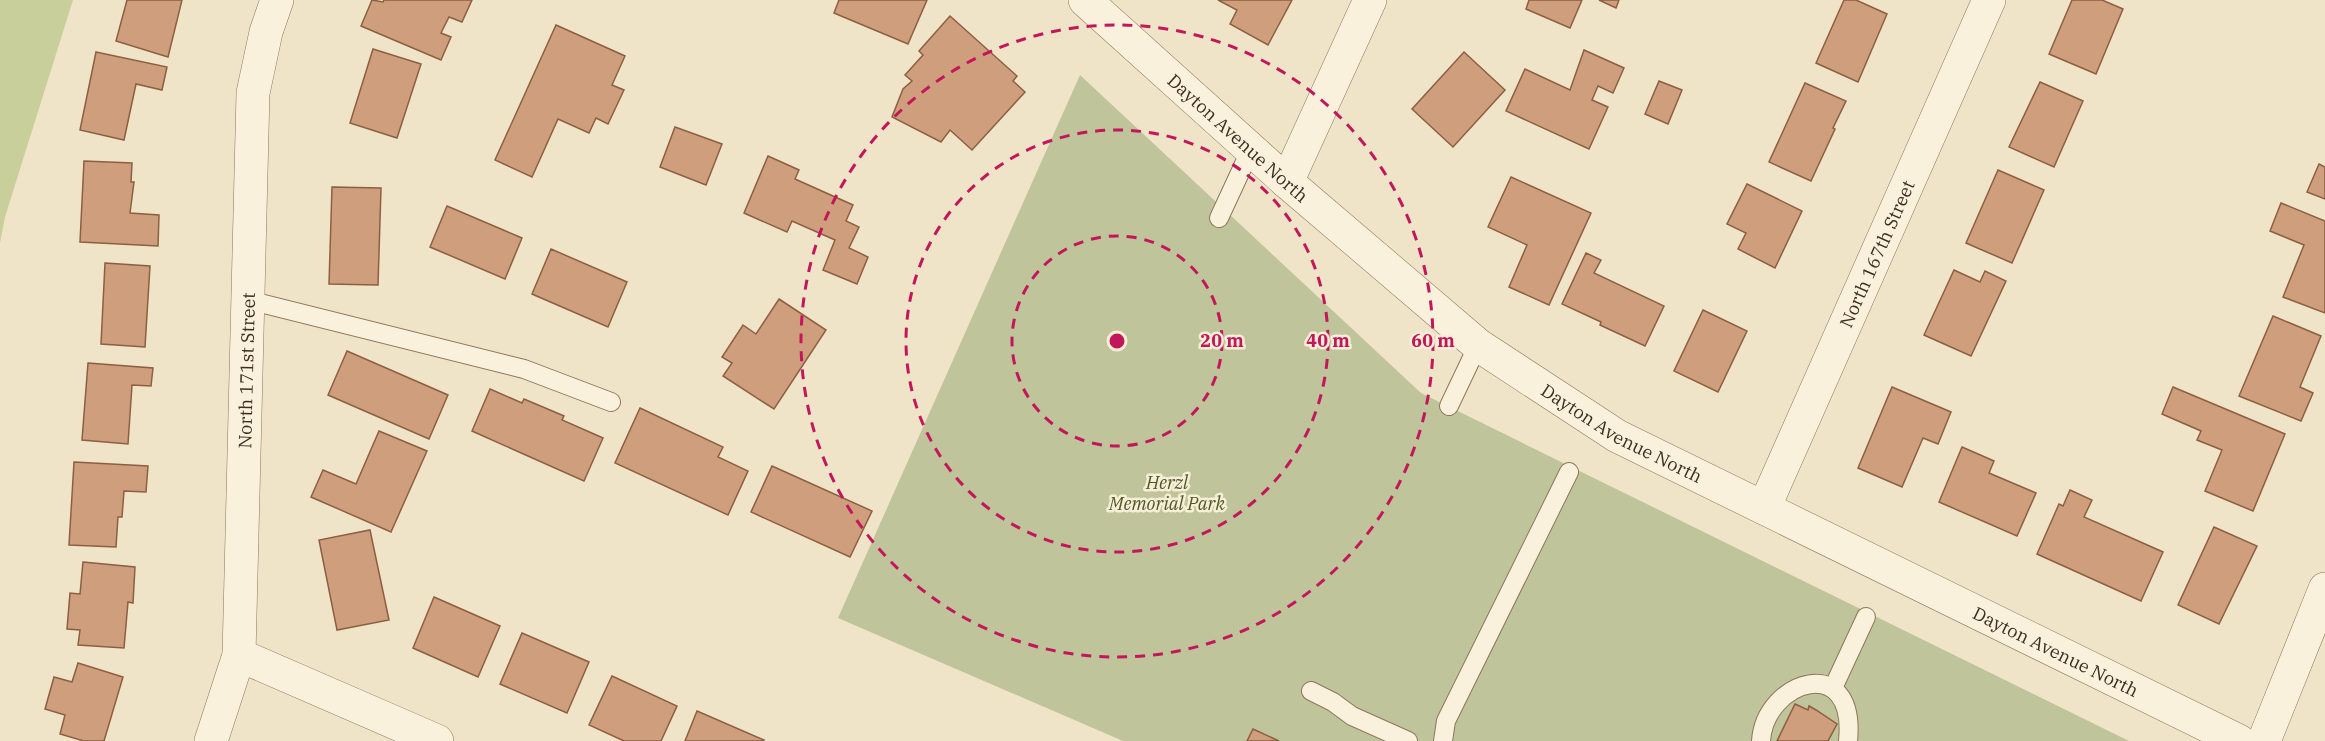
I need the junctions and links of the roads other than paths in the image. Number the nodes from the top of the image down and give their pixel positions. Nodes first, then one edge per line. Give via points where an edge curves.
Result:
1 (277, 0) edge
2 (1085, 0) edge
3 (1370, 0) edge
4 (1989, 0) edge
5 (1251, 149) junction
6 (1287, 182) junction
7 (1219, 218) dead end
8 (248, 300) junction
9 (1478, 345) junction
10 (610, 402) dead end
11 (1449, 406) dead end
12 (1569, 472) dead end
13 (1764, 508) junction
14 (2325, 589) edge
15 (1866, 617) dead end
16 (239, 655) junction
17 (1833, 688) junction
18 (1311, 691) dead end
19 (212, 741) edge
20 (437, 741) edge
21 (1408, 741) edge
22 (1443, 741) edge
23 (1761, 741) edge
24 (1848, 741) edge
25 (2239, 741) edge
26 (2264, 741) edge

1 - 8 street, North 171st Street via 253,93
2 - 5 street, Dayton Avenue North
3 - 6 street
4 - 13 street, North 167th Street
5 - 6 street, Dayton Avenue North
5 - 7 lane
6 - 9 street, Dayton Avenue North
8 - 10 lane via 524,369
8 - 16 street, North 171st Street
9 - 11 lane
9 - 13 street, Dayton Avenue North via 1617,436
12 - 22 lane via 1446,721
13 - 25 street, Dayton Avenue North
14 - 26 street
15 - 17 lane
16 - 19 street, North 171st Street
16 - 20 street
17 - 23 lane via 1807,684 1782,699 1765,721
17 - 24 lane via 1844,700 1850,716
18 - 21 lane via 1352,716

